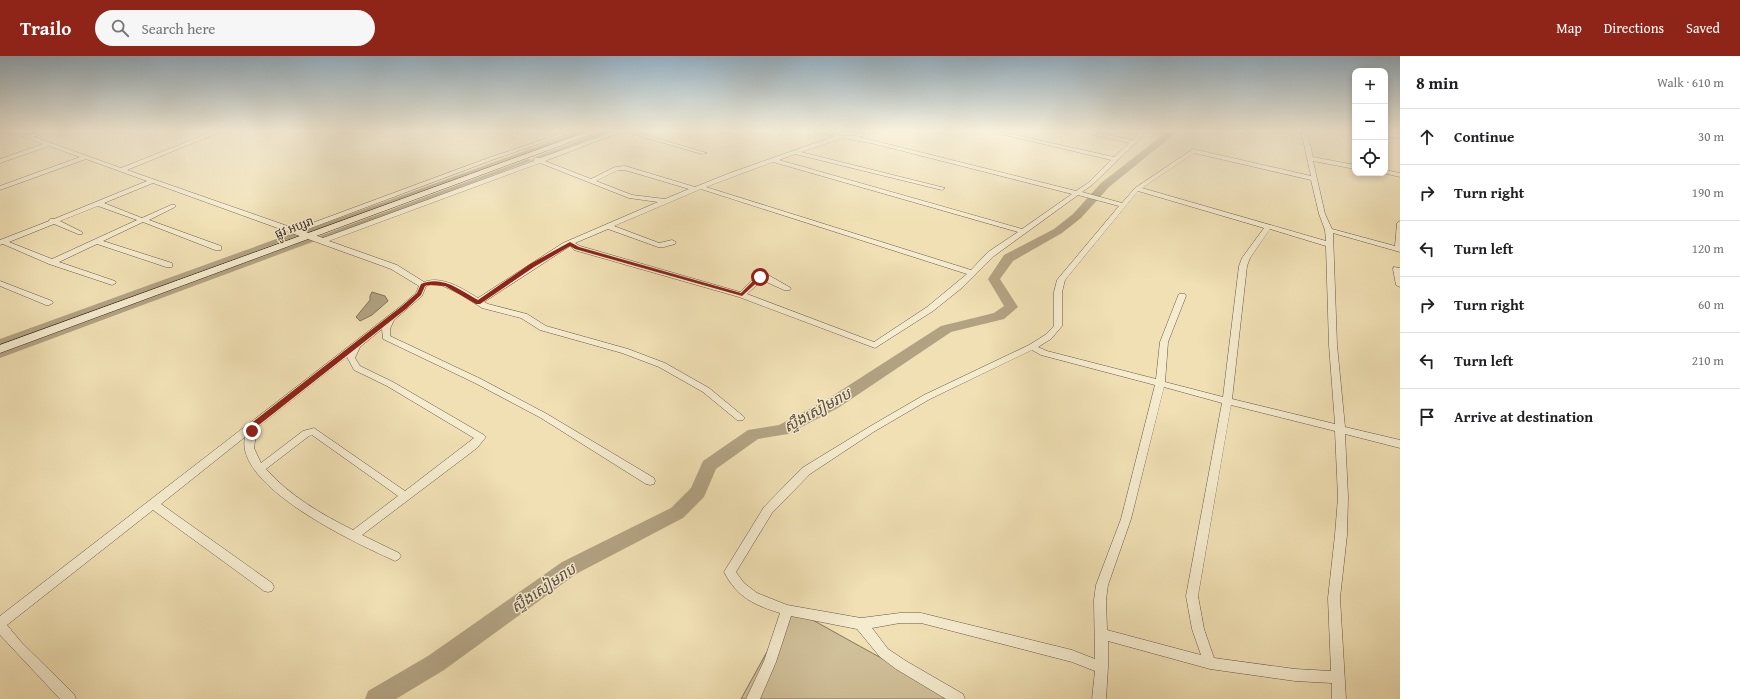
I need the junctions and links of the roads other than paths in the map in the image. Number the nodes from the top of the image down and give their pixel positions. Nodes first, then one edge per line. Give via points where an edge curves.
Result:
1 (76, 161) edge
2 (99, 161) edge
3 (143, 161) edge
4 (485, 161) edge
5 (514, 161) edge
6 (537, 161) edge
7 (542, 161) edge
8 (771, 161) edge
9 (777, 161) edge
10 (831, 161) edge
11 (947, 161) edge
12 (1112, 161) edge
13 (1179, 161) edge
14 (1237, 161) edge
15 (1311, 161) edge
16 (1325, 161) edge
17 (1352, 166) edge
18 (123, 169) junction
19 (1388, 173) edge
20 (1400, 175) edge
21 (1315, 179) junction
22 (153, 181) junction
23 (591, 181) junction
24 (0, 188) edge
25 (698, 188) junction
26 (942, 188) dead end
27 (1138, 189) junction
28 (1079, 193) junction
29 (631, 197) junction
30 (665, 201) junction
31 (97, 203) junction
32 (1120, 204) junction
33 (173, 206) dead end
34 (647, 209) junction
35 (52, 220) junction
36 (143, 220) junction
37 (1400, 223) edge
38 (607, 226) junction
39 (1268, 227) junction
40 (296, 230) junction
41 (1329, 230) junction
42 (1022, 232) junction
43 (80, 233) dead end
44 (309, 236) junction
45 (96, 241) junction
46 (2, 242) edge
47 (322, 242) junction
48 (672, 242) dead end
49 (570, 243) junction
50 (1328, 244) junction
51 (218, 248) dead end
52 (1399, 250) edge
53 (52, 262) junction
54 (169, 265) dead end
55 (1397, 269) dead end
56 (972, 273) junction
57 (0, 283) edge
58 (112, 283) dead end
59 (423, 285) junction
60 (1400, 285) edge
61 (787, 288) dead end
62 (742, 295) junction
63 (1182, 296) dead end
64 (478, 302) junction
65 (49, 303) dead end
66 (390, 318) junction
67 (359, 342) junction
68 (1032, 347) junction
69 (0, 348) edge
70 (1160, 384) junction
71 (1227, 402) junction
72 (740, 418) dead end
73 (252, 427) junction
74 (1340, 428) junction
75 (1400, 444) edge
76 (260, 469) junction
77 (650, 481) dead end
78 (405, 496) junction
79 (152, 503) junction
80 (353, 536) junction
81 (395, 556) dead end
82 (268, 587) dead end
83 (787, 610) junction
84 (0, 624) edge
85 (861, 624) junction
86 (1101, 634) junction
87 (1210, 663) junction
88 (1102, 667) junction
89 (1337, 677) junction
90 (69, 699) edge
91 (753, 699) edge
92 (958, 699) edge
93 (1100, 699) edge
94 (1338, 699) edge

1 - 24 street
2 - 18 street
3 - 18 street
4 - 40 street
5 - 44 street, ផ្លូវ អប្សរា
6 - 47 street
7 - 23 street
8 - 25 street
9 - 42 street
10 - 26 street
11 - 28 street
12 - 28 street
13 - 27 street
14 - 21 street
15 - 21 street
16 - 17 street
18 - 22 street
19 - 20 street
21 - 41 street via 1322,214
22 - 31 street
22 - 40 street
23 - 25 street via 617,168 624,168
23 - 29 street
25 - 30 street
25 - 56 street
27 - 32 street
27 - 39 street
28 - 32 street
28 - 42 street
29 - 30 street
29 - 34 street
30 - 34 street
31 - 35 street
31 - 36 street
32 - 68 street via 1061,280 1056,329
33 - 36 street
34 - 38 street
35 - 43 street
35 - 46 street
36 - 45 street
36 - 51 street
37 - 52 street
38 - 48 street via 658,245
38 - 49 street
39 - 50 street
39 - 71 street via 1243,266
40 - 44 street
41 - 50 street
41 - 52 street
42 - 56 street via 991,254
44 - 47 street
44 - 69 street, ផ្លូវ អប្សរា
45 - 53 street
45 - 54 street
46 - 53 street
47 - 59 street via 394,267
49 - 62 street via 577,248
49 - 64 street
50 - 74 street
53 - 58 street
55 - 60 street
56 - 62 street via 930,309 875,345
57 - 65 street
59 - 64 street via 431,282 442,283
59 - 66 street via 419,294
61 - 62 street via 760,277
63 - 70 street via 1164,342
64 - 72 street via 526,317 543,328 667,367 706,390
66 - 67 street
66 - 77 street via 386,337 544,416
67 - 73 street
67 - 78 street via 350,358 357,368 390,384 481,437
68 - 70 street via 1044,353
68 - 83 street via 927,397 872,429 806,471 782,494 754,530 730,572 739,588 749,595
70 - 71 street
70 - 86 street via 1126,519 1102,585
71 - 74 street
71 - 87 street via 1192,596 1198,629
73 - 76 street via 250,452
73 - 79 street
74 - 75 street
74 - 89 street via 1343,497 1334,598
76 - 78 street via 306,433 314,431
76 - 80 street via 291,497 323,520
78 - 80 street
79 - 82 street
79 - 84 street
80 - 81 street
83 - 85 street
83 - 91 street via 770,662
84 - 90 street via 18,647
85 - 88 street via 900,618 921,618 1072,656
85 - 92 street via 884,653
86 - 87 street
86 - 88 street
87 - 89 street via 1295,676
88 - 93 street
89 - 94 street

